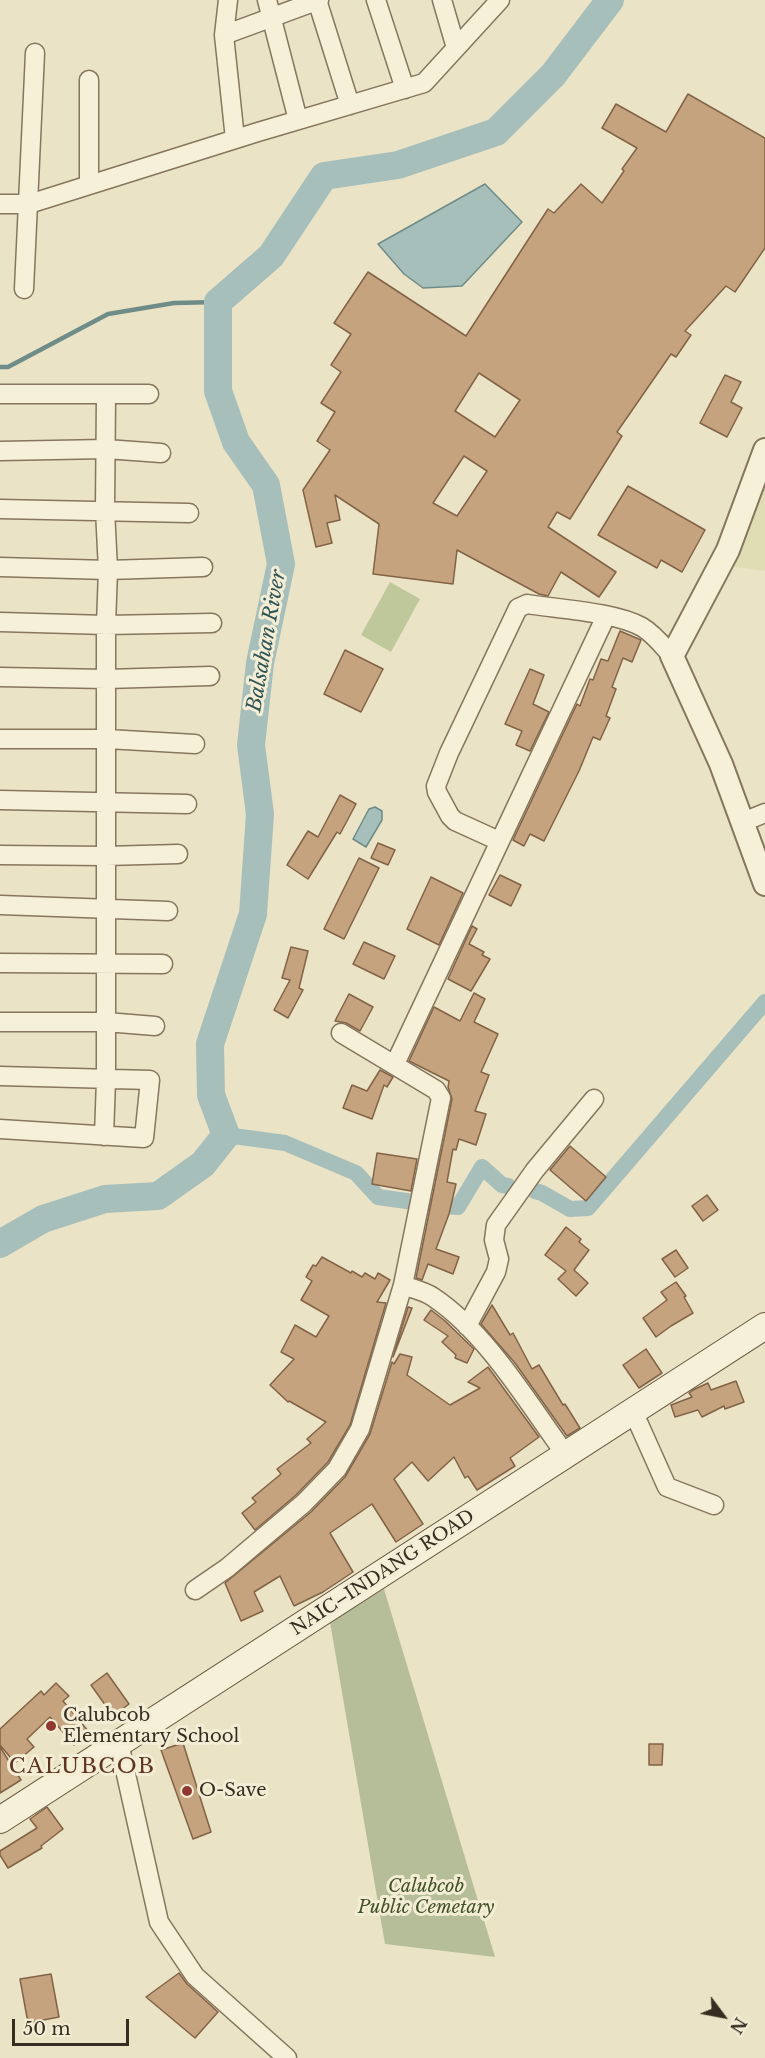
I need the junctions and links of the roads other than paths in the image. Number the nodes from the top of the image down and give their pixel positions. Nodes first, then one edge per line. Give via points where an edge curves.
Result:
1 (228, 0) edge
2 (318, 0) edge
3 (376, 0) edge
4 (442, 0) edge
5 (500, 0) edge
6 (269, 9) edge
7 (224, 35) junction
8 (456, 48) junction
9 (35, 53) dead end
10 (89, 80) dead end
11 (405, 89) junction
12 (350, 105) junction
13 (298, 120) junction
14 (235, 139) junction
15 (89, 186) junction
16 (0, 204) edge
17 (29, 204) junction
18 (24, 289) dead end
19 (0, 394) edge
20 (149, 394) dead end
21 (106, 395) junction
22 (106, 449) junction
23 (765, 450) edge
24 (0, 451) edge
25 (161, 453) dead end
26 (0, 508) edge
27 (105, 510) junction
28 (189, 513) dead end
29 (0, 567) edge
30 (203, 567) dead end
31 (108, 570) junction
32 (606, 615) junction
33 (0, 622) edge
34 (212, 623) dead end
35 (106, 625) junction
36 (672, 656) junction
37 (0, 676) edge
38 (210, 676) dead end
39 (106, 679) junction
40 (0, 739) edge
41 (107, 739) junction
42 (195, 744) dead end
43 (0, 800) edge
44 (106, 802) junction
45 (187, 804) dead end
46 (765, 813) edge
47 (743, 822) junction
48 (499, 841) junction
49 (178, 854) dead end
50 (0, 855) edge
51 (106, 856) junction
52 (761, 856) edge
53 (765, 884) edge
54 (0, 905) edge
55 (106, 908) junction
56 (168, 911) dead end
57 (0, 963) edge
58 (105, 963) junction
59 (163, 964) dead end
60 (0, 1022) edge
61 (106, 1022) junction
62 (155, 1026) dead end
63 (341, 1033) dead end
64 (395, 1064) junction
65 (0, 1076) edge
66 (106, 1080) junction
67 (594, 1099) dead end
68 (0, 1129) edge
69 (104, 1136) junction
70 (403, 1285) junction
71 (467, 1326) junction
72 (765, 1326) edge
73 (633, 1412) junction
74 (566, 1455) junction
75 (714, 1505) dead end
76 (195, 1590) dead end
77 (119, 1743) junction
78 (0, 1820) edge
79 (287, 2058) edge

1 - 7 street
2 - 6 street
2 - 12 street
3 - 11 street
4 - 8 street
5 - 8 street
6 - 7 street
6 - 13 street
7 - 14 street
8 - 11 street via 424,83
9 - 17 street
10 - 15 street
11 - 12 street
12 - 13 street
13 - 14 street
14 - 15 street
15 - 17 street
16 - 17 street
17 - 18 street
19 - 21 street
20 - 21 street
21 - 22 street
22 - 24 street
22 - 25 street
22 - 27 street
23 - 36 street via 728,550
26 - 27 street
27 - 28 street
27 - 31 street
29 - 31 street
30 - 31 street
31 - 35 street
32 - 36 street via 641,626
32 - 48 street
32 - 48 street via 526,604 518,608 511,620 436,786 455,821
33 - 35 street
34 - 35 street
35 - 39 street
36 - 47 street via 722,764
37 - 39 street
38 - 39 street
39 - 41 street
40 - 41 street
41 - 42 street
41 - 44 street
43 - 44 street
44 - 45 street
44 - 51 street
46 - 47 street
47 - 52 street
48 - 64 street
49 - 51 street
50 - 51 street
51 - 55 street
52 - 53 street
54 - 55 street
55 - 56 street
55 - 58 street
57 - 58 street
58 - 59 street
58 - 61 street
60 - 61 street
61 - 62 street
61 - 66 street
63 - 64 street
64 - 70 street via 436,1090 441,1098
65 - 66 street
66 - 69 street
66 - 69 street via 150,1080 144,1137
67 - 71 street via 496,1225 496,1272
68 - 69 street
70 - 71 street via 431,1296
70 - 76 street via 360,1429 337,1469 304,1503
71 - 74 street via 494,1356
72 - 73 main road, NAIC–INDANG ROAD
73 - 74 main road, NAIC–INDANG ROAD
73 - 75 street via 667,1487
74 - 77 main road, NAIC–INDANG ROAD
77 - 78 main road, NAIC–INDANG ROAD
77 - 79 street via 159,1922 195,1976

